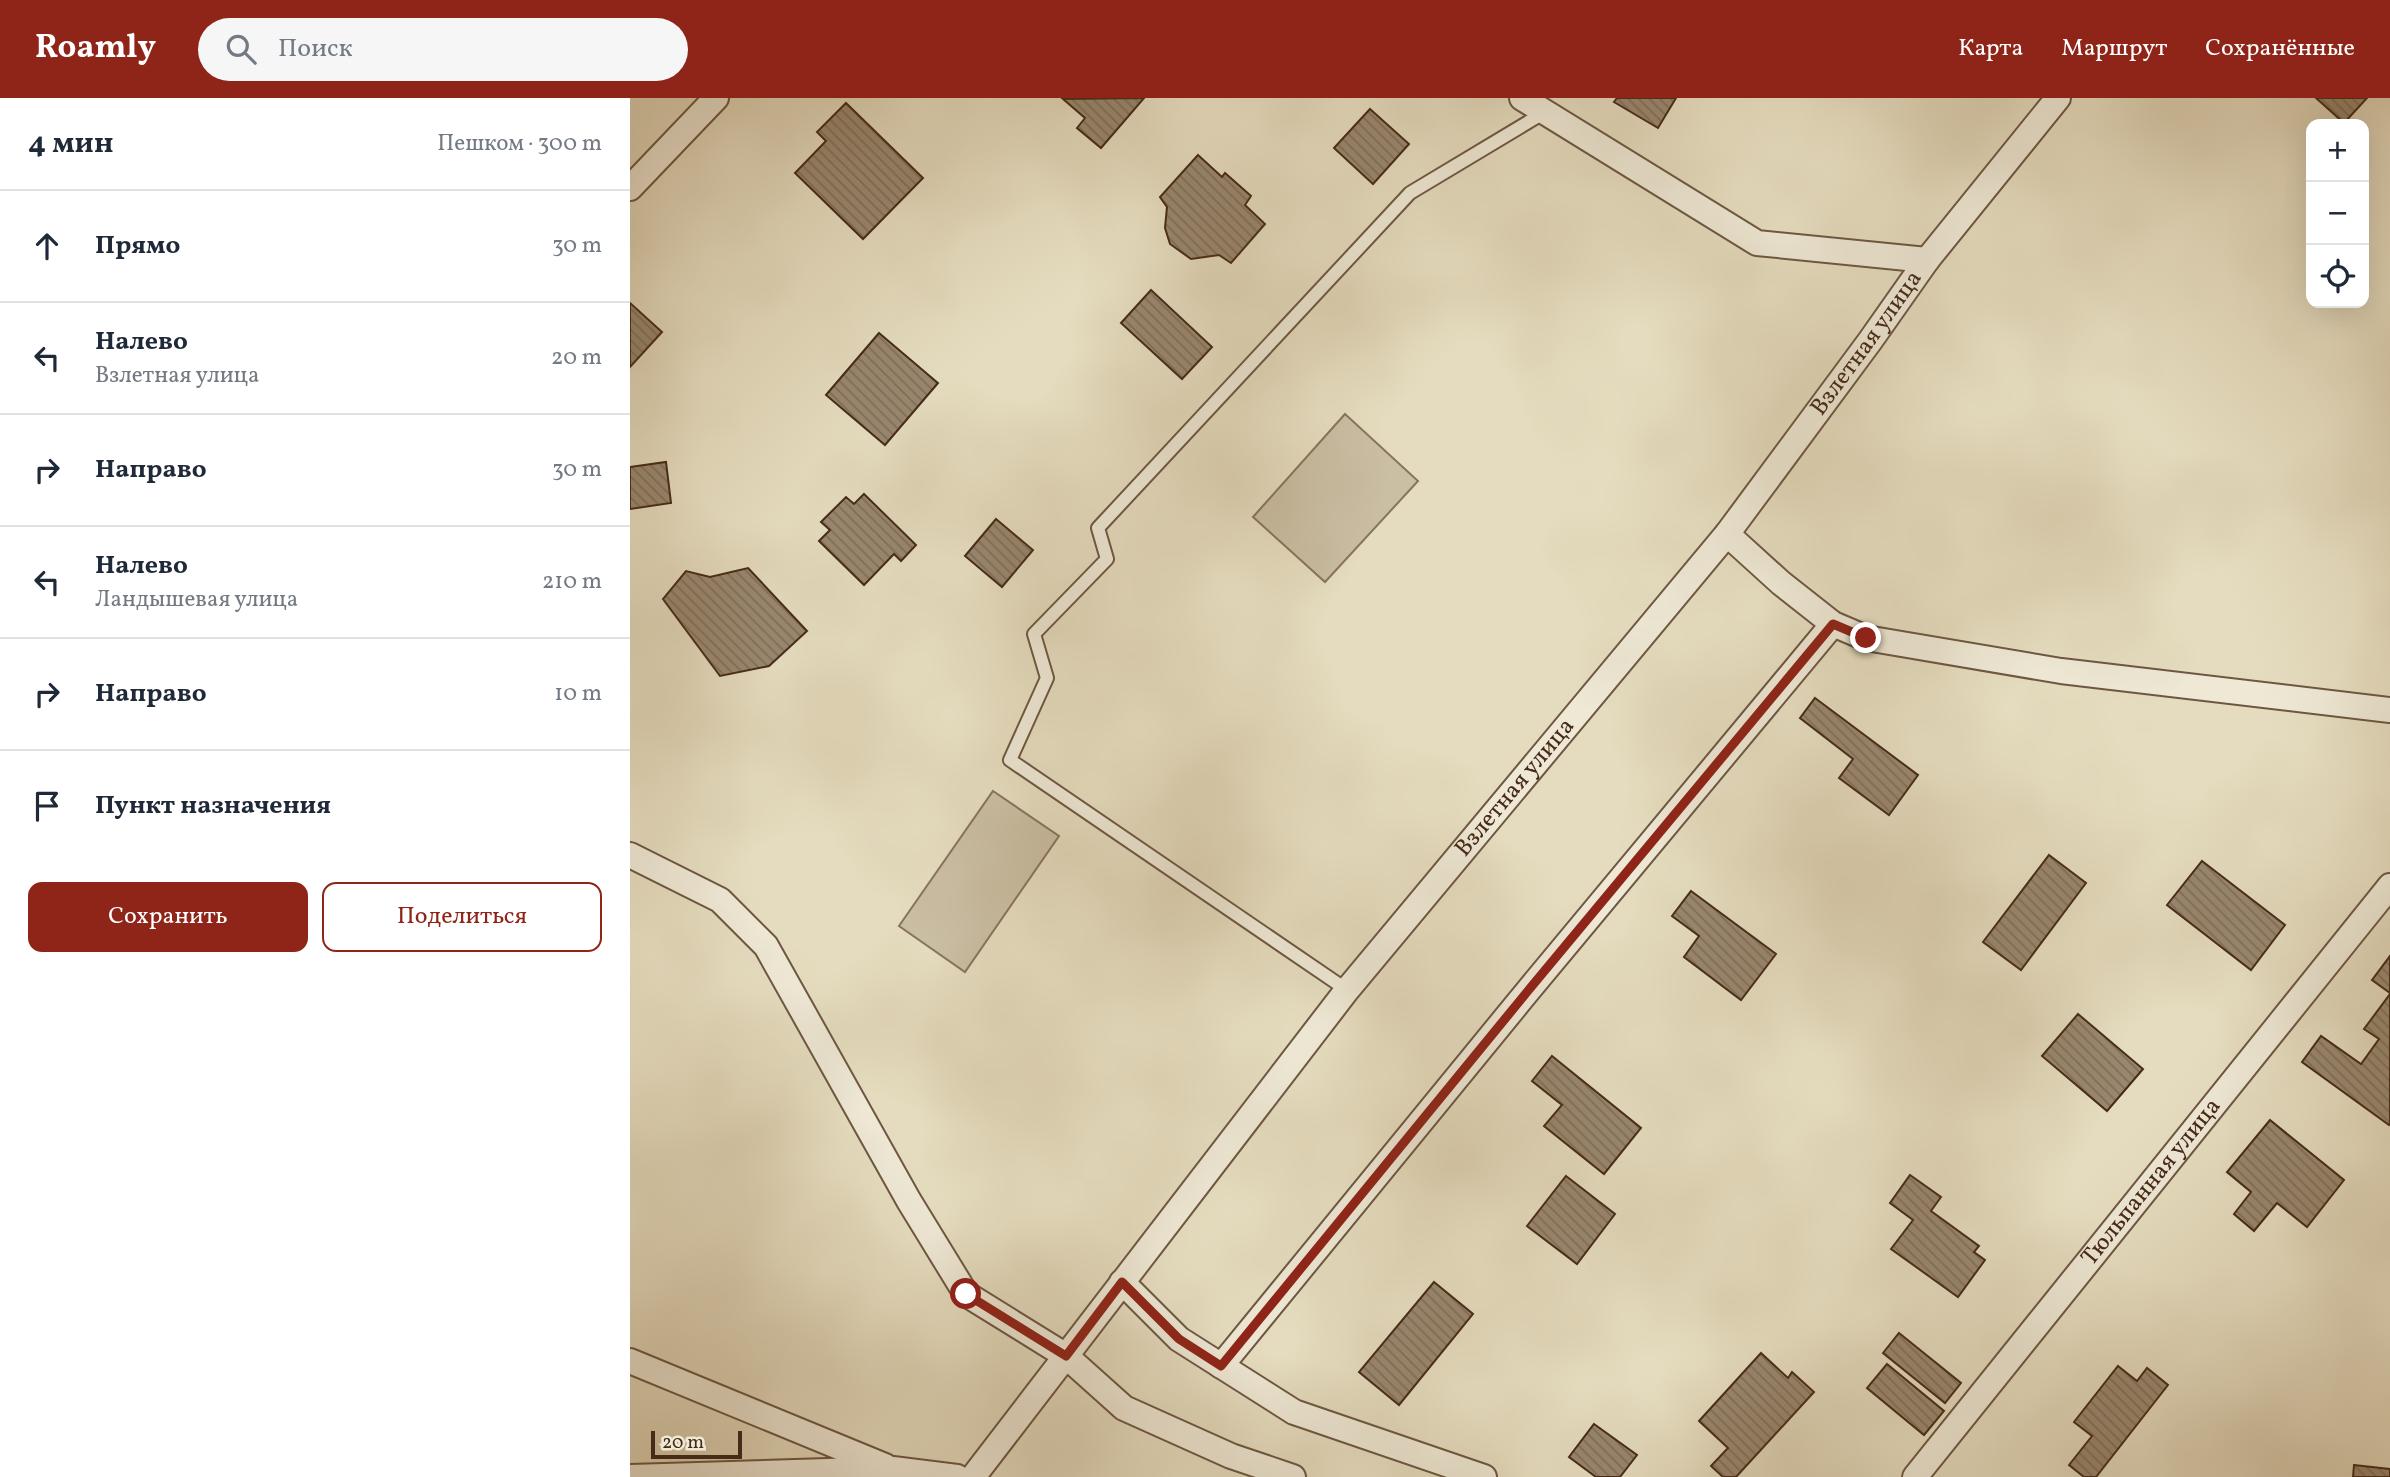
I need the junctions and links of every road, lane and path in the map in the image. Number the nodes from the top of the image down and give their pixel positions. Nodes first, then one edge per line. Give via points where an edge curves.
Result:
1 (716, 98) edge
2 (1522, 98) edge
3 (2058, 98) edge
4 (1545, 112) junction
5 (630, 188) edge
6 (1927, 260) junction
7 (1727, 534) junction
8 (1833, 624) junction
9 (2390, 710) edge
10 (630, 855) edge
11 (2390, 886) edge
12 (1347, 990) junction
13 (1122, 1282) junction
14 (1066, 1356) junction
15 (630, 1361) edge
16 (1221, 1366) junction
17 (893, 1469) junction
18 (630, 1476) edge
19 (957, 1477) edge
20 (973, 1477) edge
21 (1293, 1477) edge
22 (1484, 1477) edge
23 (1915, 1477) edge

1 - 5 street
2 - 4 street
3 - 6 street, Взлетная улица
4 - 6 street via 1757,243
4 - 12 lane via 1410,193 1098,528 1107,559 1034,635 1047,678 1010,760
6 - 7 street, Взлетная улица
7 - 8 street
7 - 12 street, Взлетная улица
8 - 9 street via 1866,638 2061,671
8 - 16 street
10 - 14 street via 719,900 766,946 966,1294
11 - 23 street, Тюльпанная улица
12 - 13 street, Взлетная улица
13 - 14 street, Взлетная улица
13 - 16 street via 1179,1339
14 - 20 street, Взлетная улица
14 - 21 street via 1124,1408 1231,1456
15 - 17 street
16 - 22 street via 1294,1412
17 - 18 street
17 - 19 street

